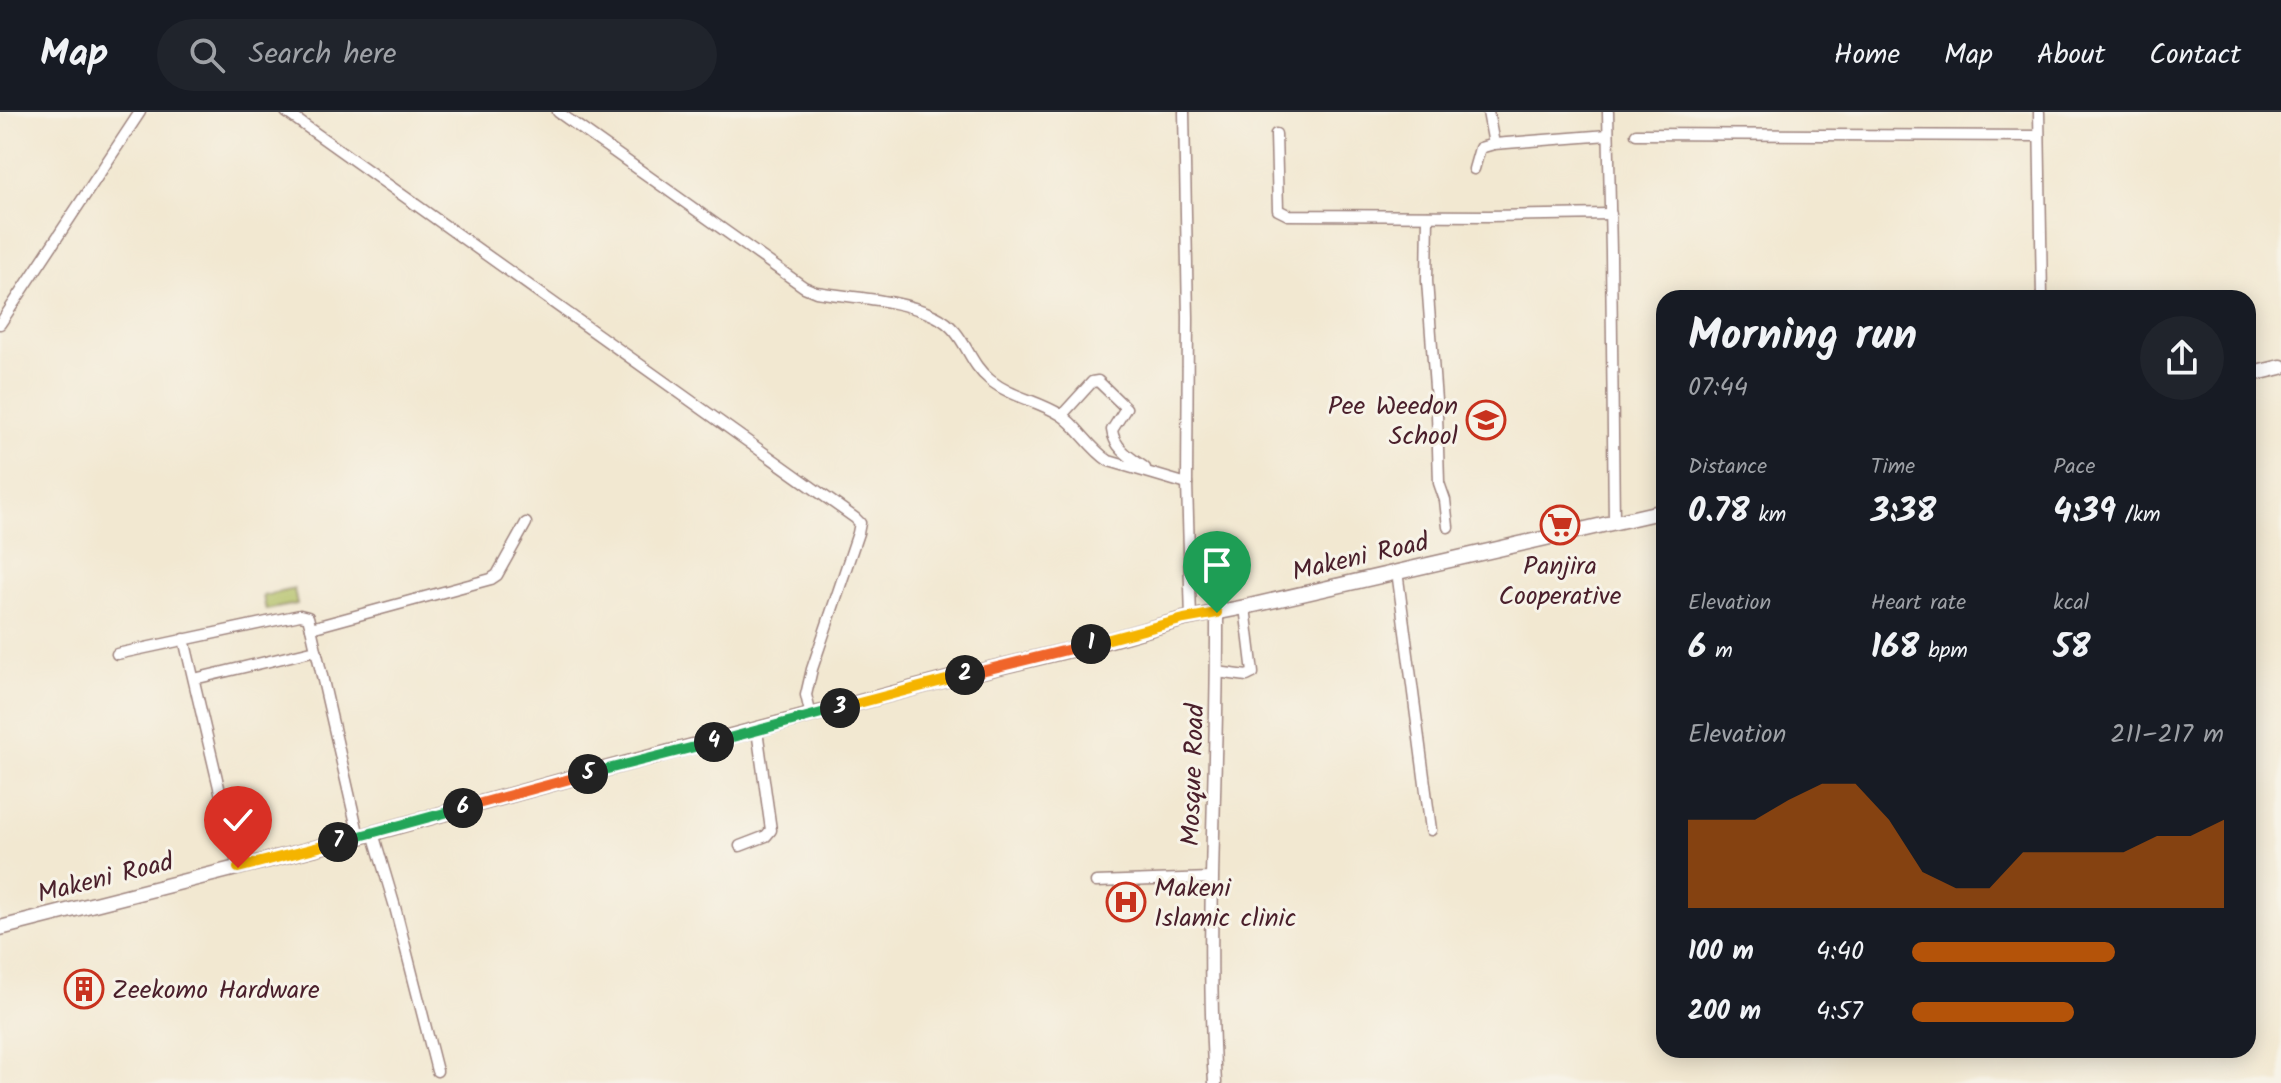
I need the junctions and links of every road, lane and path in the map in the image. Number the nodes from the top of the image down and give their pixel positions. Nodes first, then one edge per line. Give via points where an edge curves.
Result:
1 (140, 112) edge
2 (286, 112) edge
3 (558, 112) edge
4 (1184, 112) edge
5 (1488, 112) edge
6 (1608, 112) edge
7 (2039, 112) edge
8 (1276, 134) dead end
9 (1636, 134) dead end
10 (1608, 135) junction
11 (2039, 136) junction
12 (1494, 144) junction
13 (1474, 169) dead end
14 (1611, 214) junction
15 (1428, 216) junction
16 (2042, 290) edge
17 (0, 324) edge
18 (2281, 367) edge
19 (2256, 373) edge
20 (1062, 415) junction
21 (1151, 473) junction
22 (1187, 484) junction
23 (1656, 513) edge
24 (1614, 522) junction
25 (526, 523) dead end
26 (1448, 527) dead end
27 (1397, 571) junction
28 (1245, 607) junction
29 (1217, 613) junction
30 (1191, 619) junction
31 (311, 628) junction
32 (184, 639) junction
33 (316, 650) junction
34 (117, 654) dead end
35 (1217, 672) junction
36 (194, 679) junction
37 (811, 716) junction
38 (757, 730) junction
39 (1431, 830) dead end
40 (366, 835) junction
41 (740, 846) dead end
42 (238, 868) junction
43 (1211, 878) junction
44 (1096, 882) dead end
45 (0, 928) edge
46 (437, 1071) dead end
47 (1215, 1083) edge

1 - 17 street
2 - 37 street via 860,523 812,669 806,695
3 - 20 street via 804,287 903,305 938,317 957,332 989,380
4 - 22 street
5 - 12 street
6 - 10 street
7 - 11 street
8 - 15 street via 1281,213
9 - 11 street
10 - 12 street
10 - 14 street
11 - 16 street
12 - 13 street via 1480,148
14 - 15 street
14 - 24 street
15 - 26 street via 1439,483
18 - 19 main road
20 - 21 street via 1099,455
20 - 21 street via 1098,381 1126,408 1111,433 1118,447
21 - 22 street
22 - 30 street
23 - 24 main road, Makeni Road
24 - 27 main road, Makeni Road
25 - 31 street via 491,579
27 - 28 main road, Makeni Road
27 - 39 street
28 - 29 main road, Makeni Road
28 - 35 street via 1253,673
29 - 30 main road, Makeni Road
29 - 35 street, Mosque Road
30 - 37 main road, Makeni Road
31 - 32 street via 306,614
31 - 33 street
32 - 34 street
32 - 36 street
33 - 36 street
33 - 40 street
35 - 43 street, Mosque Road
36 - 42 street
37 - 38 main road, Makeni Road
38 - 40 main road, Makeni Road
38 - 41 street via 771,830
40 - 42 main road, Makeni Road
40 - 46 street via 395,907
42 - 45 main road, Makeni Road
43 - 44 street
43 - 47 street, Mosque Road

